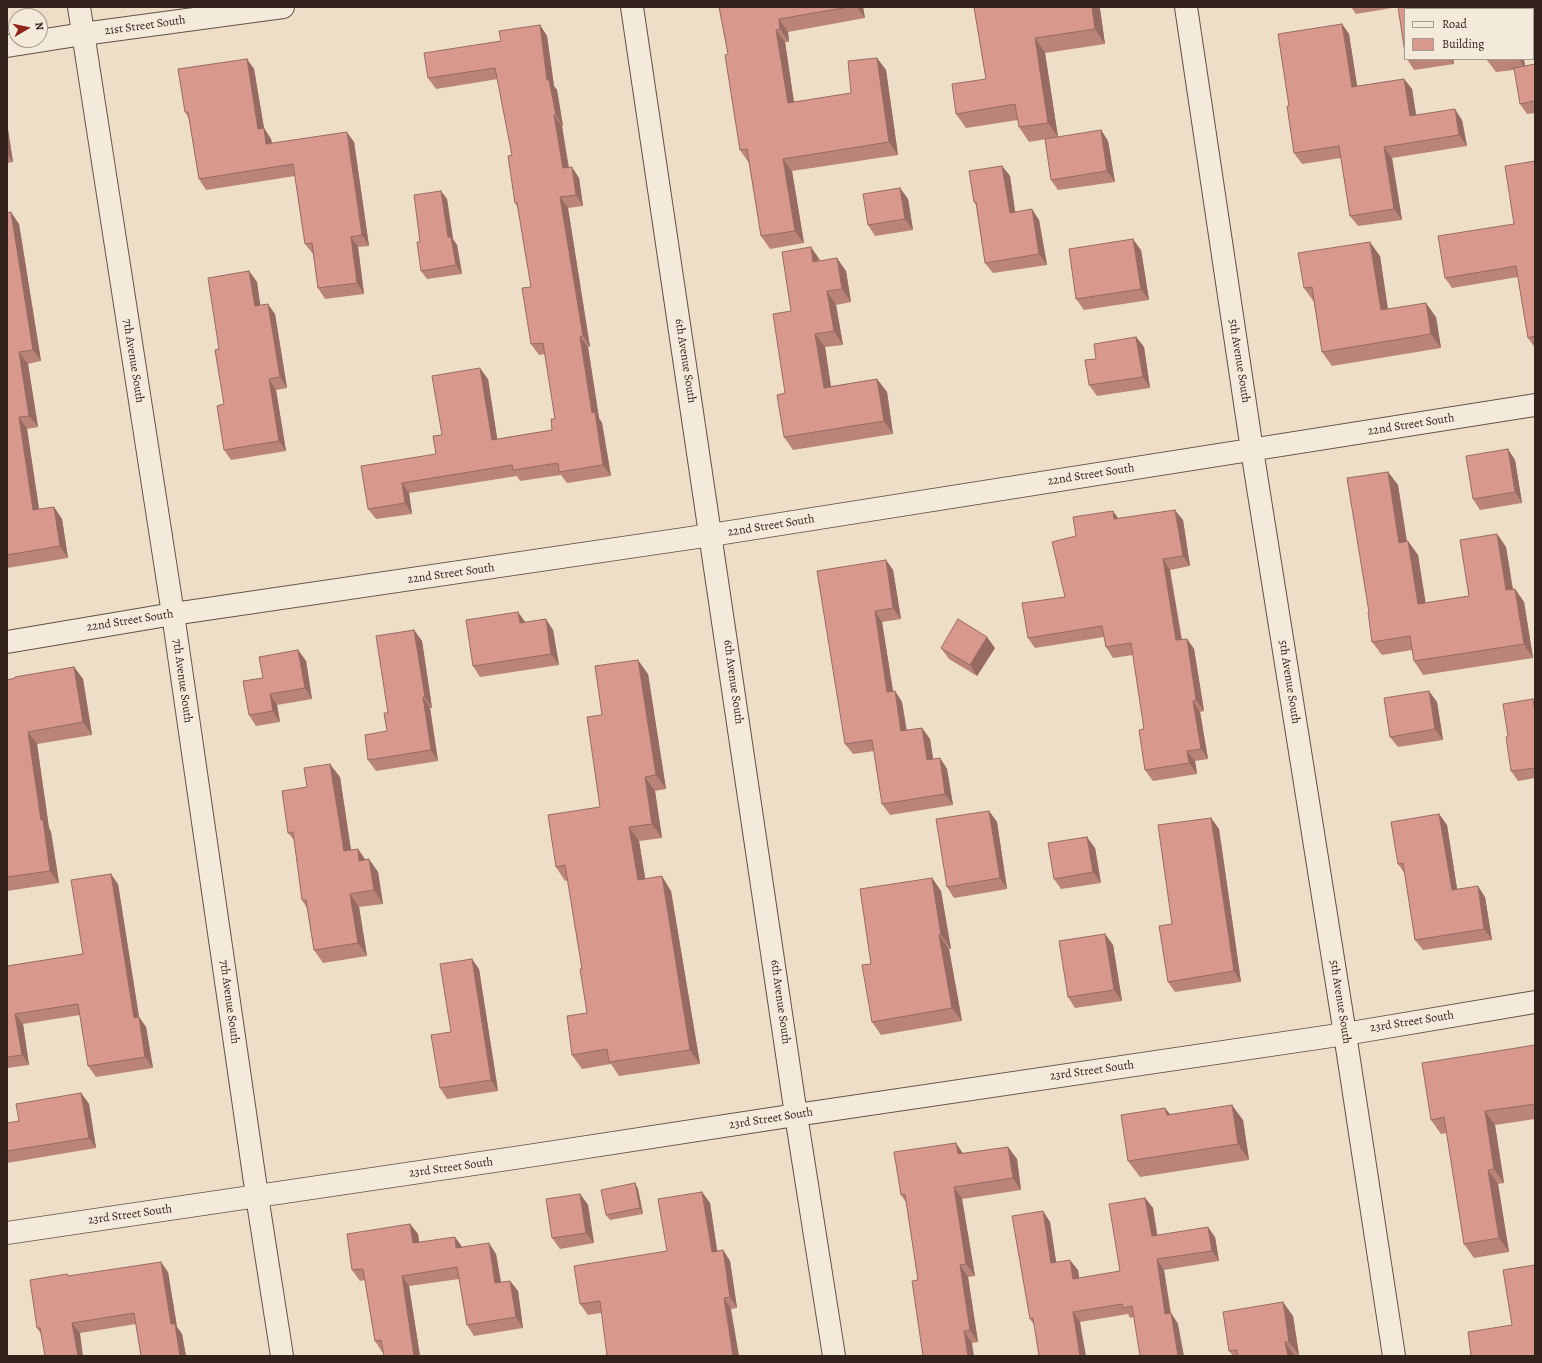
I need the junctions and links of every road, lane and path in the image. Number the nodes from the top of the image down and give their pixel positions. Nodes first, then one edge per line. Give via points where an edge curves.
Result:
1 (79, 7) edge
2 (283, 7) edge
3 (632, 7) edge
4 (1186, 7) edge
5 (83, 34) junction
6 (7, 46) edge
7 (1535, 405) edge
8 (1252, 450) junction
9 (711, 535) junction
10 (173, 614) junction
11 (7, 642) edge
12 (1535, 1002) edge
13 (1345, 1034) junction
14 (796, 1115) junction
15 (257, 1196) junction
16 (7, 1233) edge
17 (282, 1356) edge
18 (834, 1356) edge
19 (1394, 1356) edge

1 - 5 street, 7th Avenue South
2 - 5 street, 21st Street South
3 - 9 street, 6th Avenue South
4 - 8 street, 5th Avenue South
5 - 6 street, 21st Street South
5 - 10 street, 7th Avenue South
7 - 8 street, 22nd Street South
8 - 9 street, 22nd Street South
8 - 13 street, 5th Avenue South
9 - 10 street, 22nd Street South
9 - 14 street, 6th Avenue South
10 - 11 street, 22nd Street South
10 - 15 street, 7th Avenue South
12 - 13 street, 23rd Street South
13 - 14 street, 23rd Street South
13 - 19 street, 5th Avenue South
14 - 15 street, 23rd Street South
14 - 18 street, 6th Avenue South
15 - 16 street, 23rd Street South
15 - 17 street, 7th Avenue South

